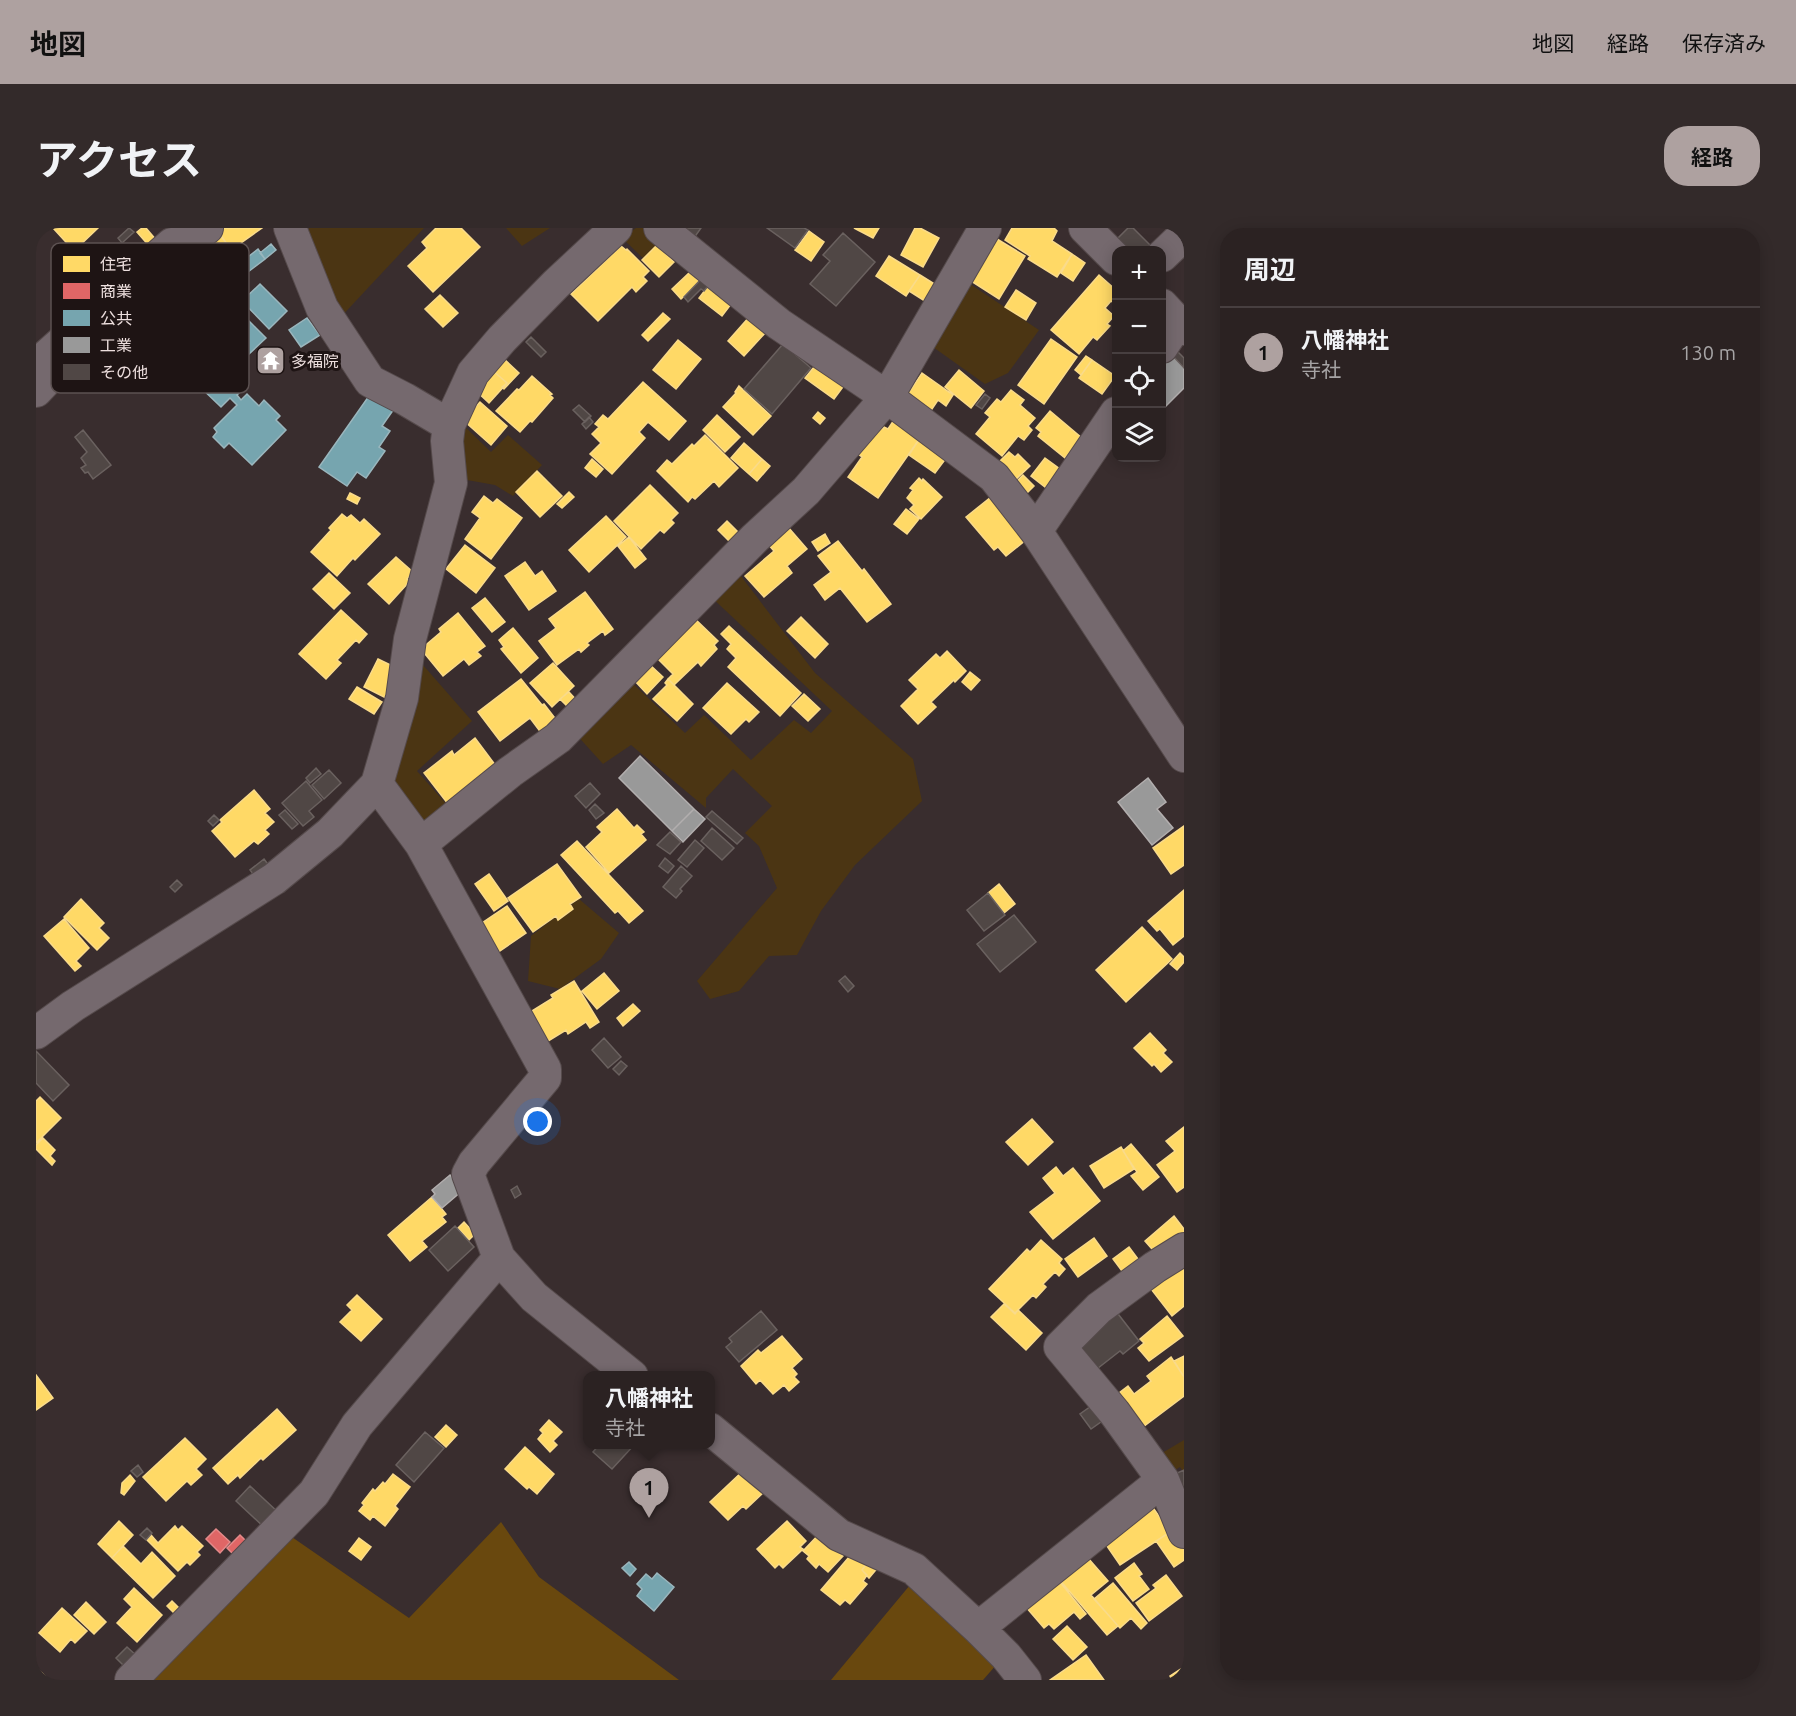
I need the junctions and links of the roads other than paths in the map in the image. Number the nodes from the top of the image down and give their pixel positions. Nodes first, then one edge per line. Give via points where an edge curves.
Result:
1 (207, 228) edge
2 (290, 228) edge
3 (616, 228) edge
4 (660, 228) edge
5 (985, 228) edge
6 (1085, 228) edge
7 (1184, 235) edge
8 (187, 243) edge
9 (1166, 251) edge
10 (1112, 255) edge
11 (51, 352) edge
12 (51, 369) edge
13 (51, 375) edge
14 (36, 390) edge
15 (887, 397) junction
16 (1112, 419) edge
17 (449, 426) junction
18 (1036, 531) junction
19 (1184, 756) edge
20 (377, 784) junction
21 (421, 844) junction
22 (36, 1032) edge
23 (1184, 1250) edge
24 (499, 1258) junction
25 (626, 1371) edge
26 (715, 1432) edge
27 (1163, 1480) junction
28 (1184, 1532) edge
29 (978, 1628) junction
30 (131, 1680) edge
31 (1025, 1680) edge

1 - 8 street
2 - 17 street via 322,308 370,381
3 - 17 street via 480,364
4 - 15 street via 779,324
5 - 15 street
6 - 10 street
7 - 9 street
11 - 12 street via 42,360
13 - 14 street
15 - 18 street via 994,477
15 - 21 street via 806,491 558,738
16 - 18 street
17 - 20 street via 451,483 410,639 402,698
18 - 19 street
20 - 21 street
20 - 22 street via 330,833 274,879
21 - 24 street via 545,1069 545,1078 468,1174
23 - 27 street via 1099,1308 1060,1347
24 - 25 street via 534,1297
24 - 30 street via 357,1425 314,1493
26 - 29 street via 840,1535 914,1569
27 - 28 street
27 - 29 street
29 - 31 street

